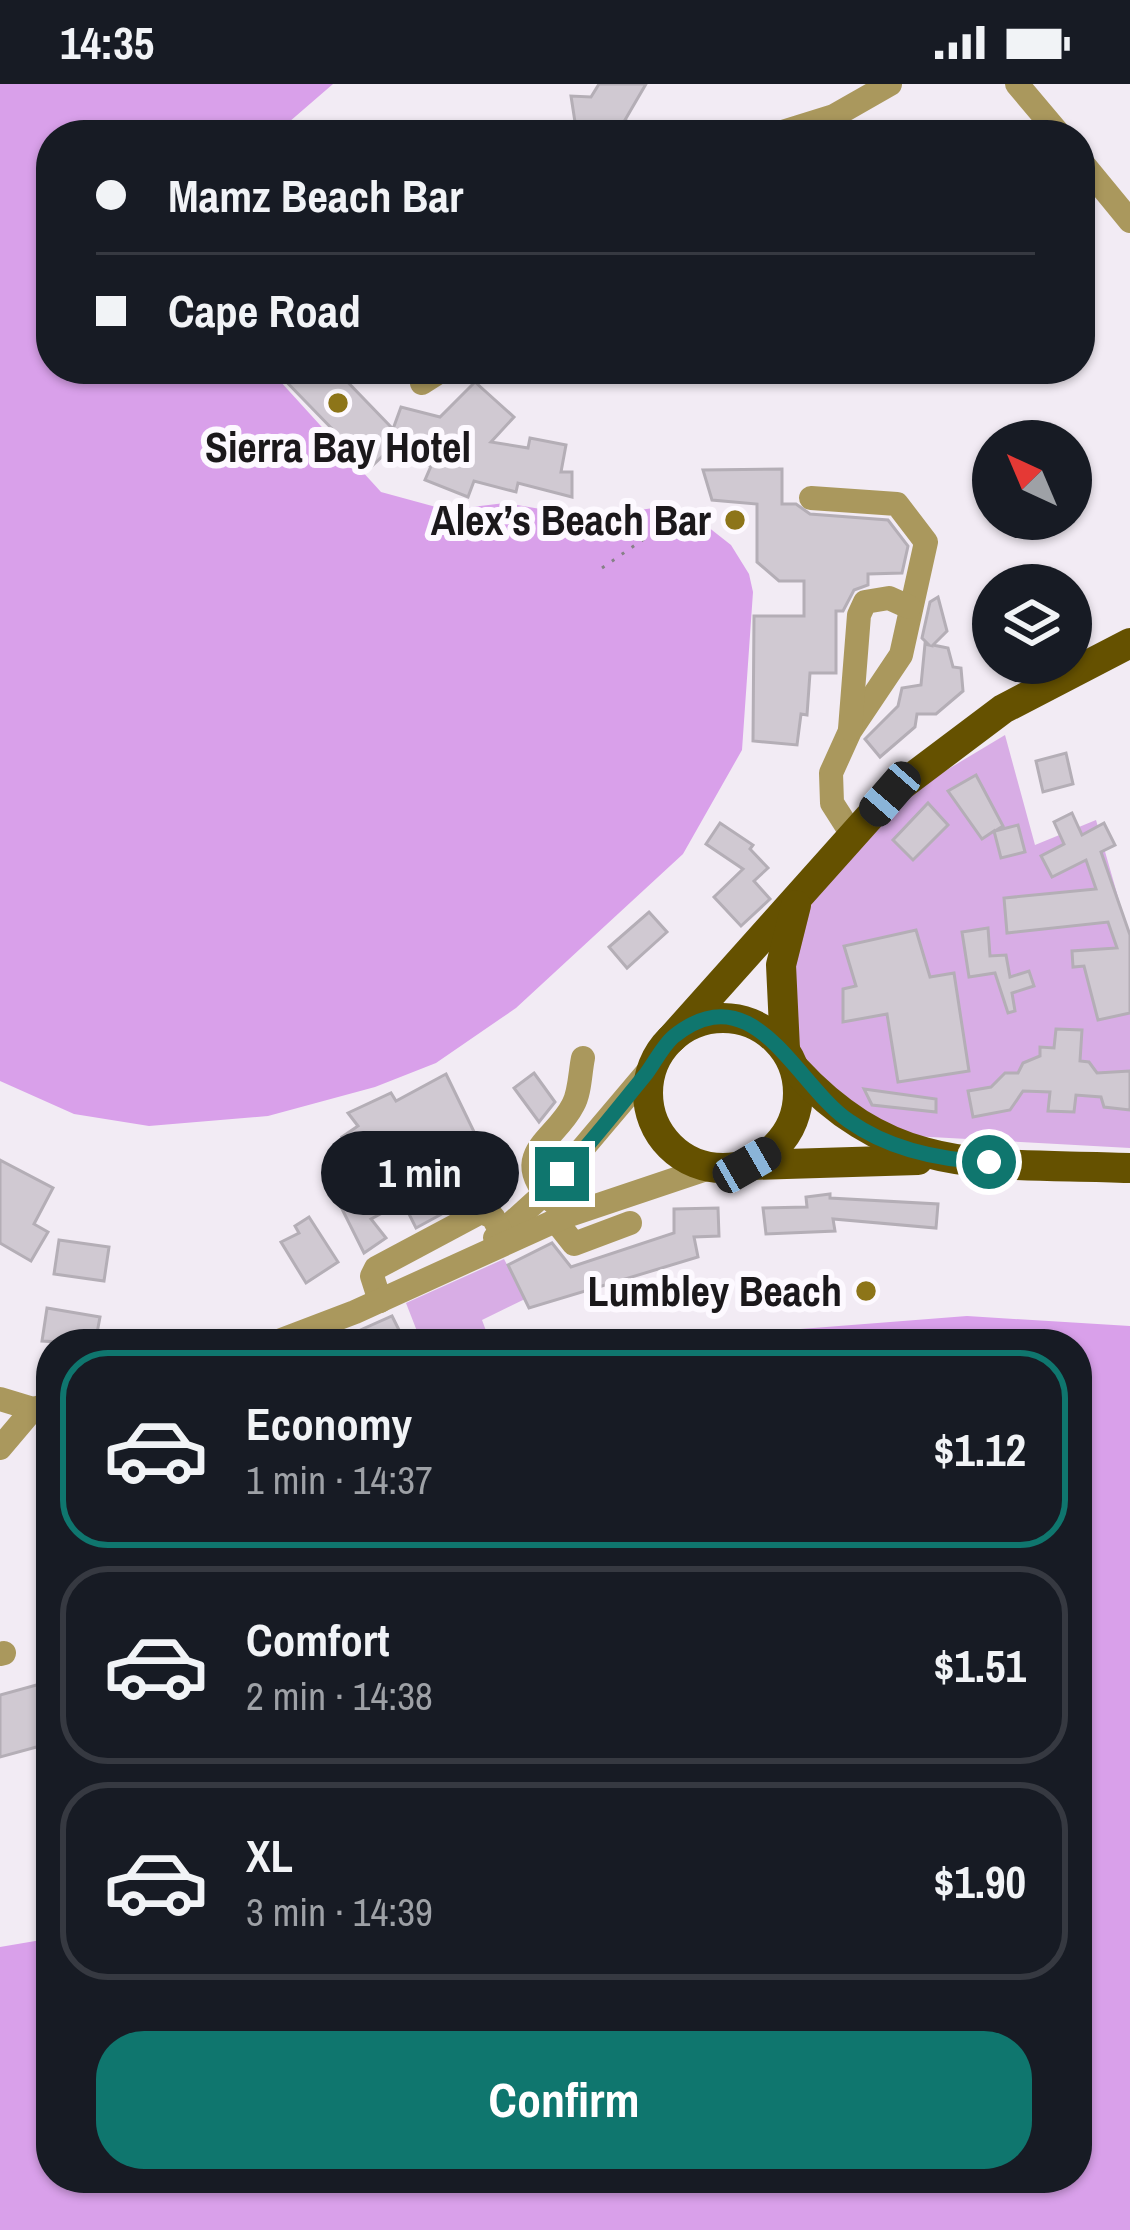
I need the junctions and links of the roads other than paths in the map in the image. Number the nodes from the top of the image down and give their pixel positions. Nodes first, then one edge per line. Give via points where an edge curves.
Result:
1 (890, 84) edge
2 (1017, 84) edge
3 (821, 120) edge
4 (1047, 120) edge
5 (1095, 178) edge
6 (1130, 221) edge
7 (811, 498) dead end
8 (909, 607) junction
9 (1130, 643) edge
10 (850, 731) junction
11 (854, 836) junction
12 (796, 904) junction
13 (663, 1051) junction
14 (583, 1058) dead end
15 (790, 1059) junction
16 (942, 1160) junction
17 (747, 1165) junction
18 (709, 1168) junction
19 (1130, 1168) edge
20 (545, 1193) junction
21 (561, 1218) junction
22 (630, 1223) dead end
23 (502, 1232) junction
24 (477, 1254) junction
25 (380, 1301) junction
26 (309, 1329) edge
27 (0, 1399) edge
28 (36, 1406) edge
29 (36, 1413) edge
30 (0, 1448) edge

1 - 3 street
2 - 4 street
5 - 6 street
7 - 8 street via 884,501 907,511 928,554
8 - 10 street via 902,655
8 - 10 street via 865,602
9 - 11 main road via 957,738
10 - 11 street via 830,796
11 - 12 main road
12 - 13 main road via 741,955
12 - 15 main road via 781,965
13 - 15 main road via 709,1020 730,1019 751,1024
13 - 18 main road via 648,1089 651,1116 684,1158
13 - 20 street
14 - 20 street via 573,1105 537,1144 534,1166
15 - 16 main road via 851,1123
15 - 17 main road via 798,1099 791,1127
16 - 17 main road
16 - 19 main road
17 - 18 main road
18 - 21 street
20 - 21 street
20 - 23 street
21 - 22 street via 574,1244
21 - 24 street
23 - 24 street
23 - 25 street via 481,1212 376,1268
24 - 25 street
25 - 26 street
27 - 28 street
29 - 30 street

